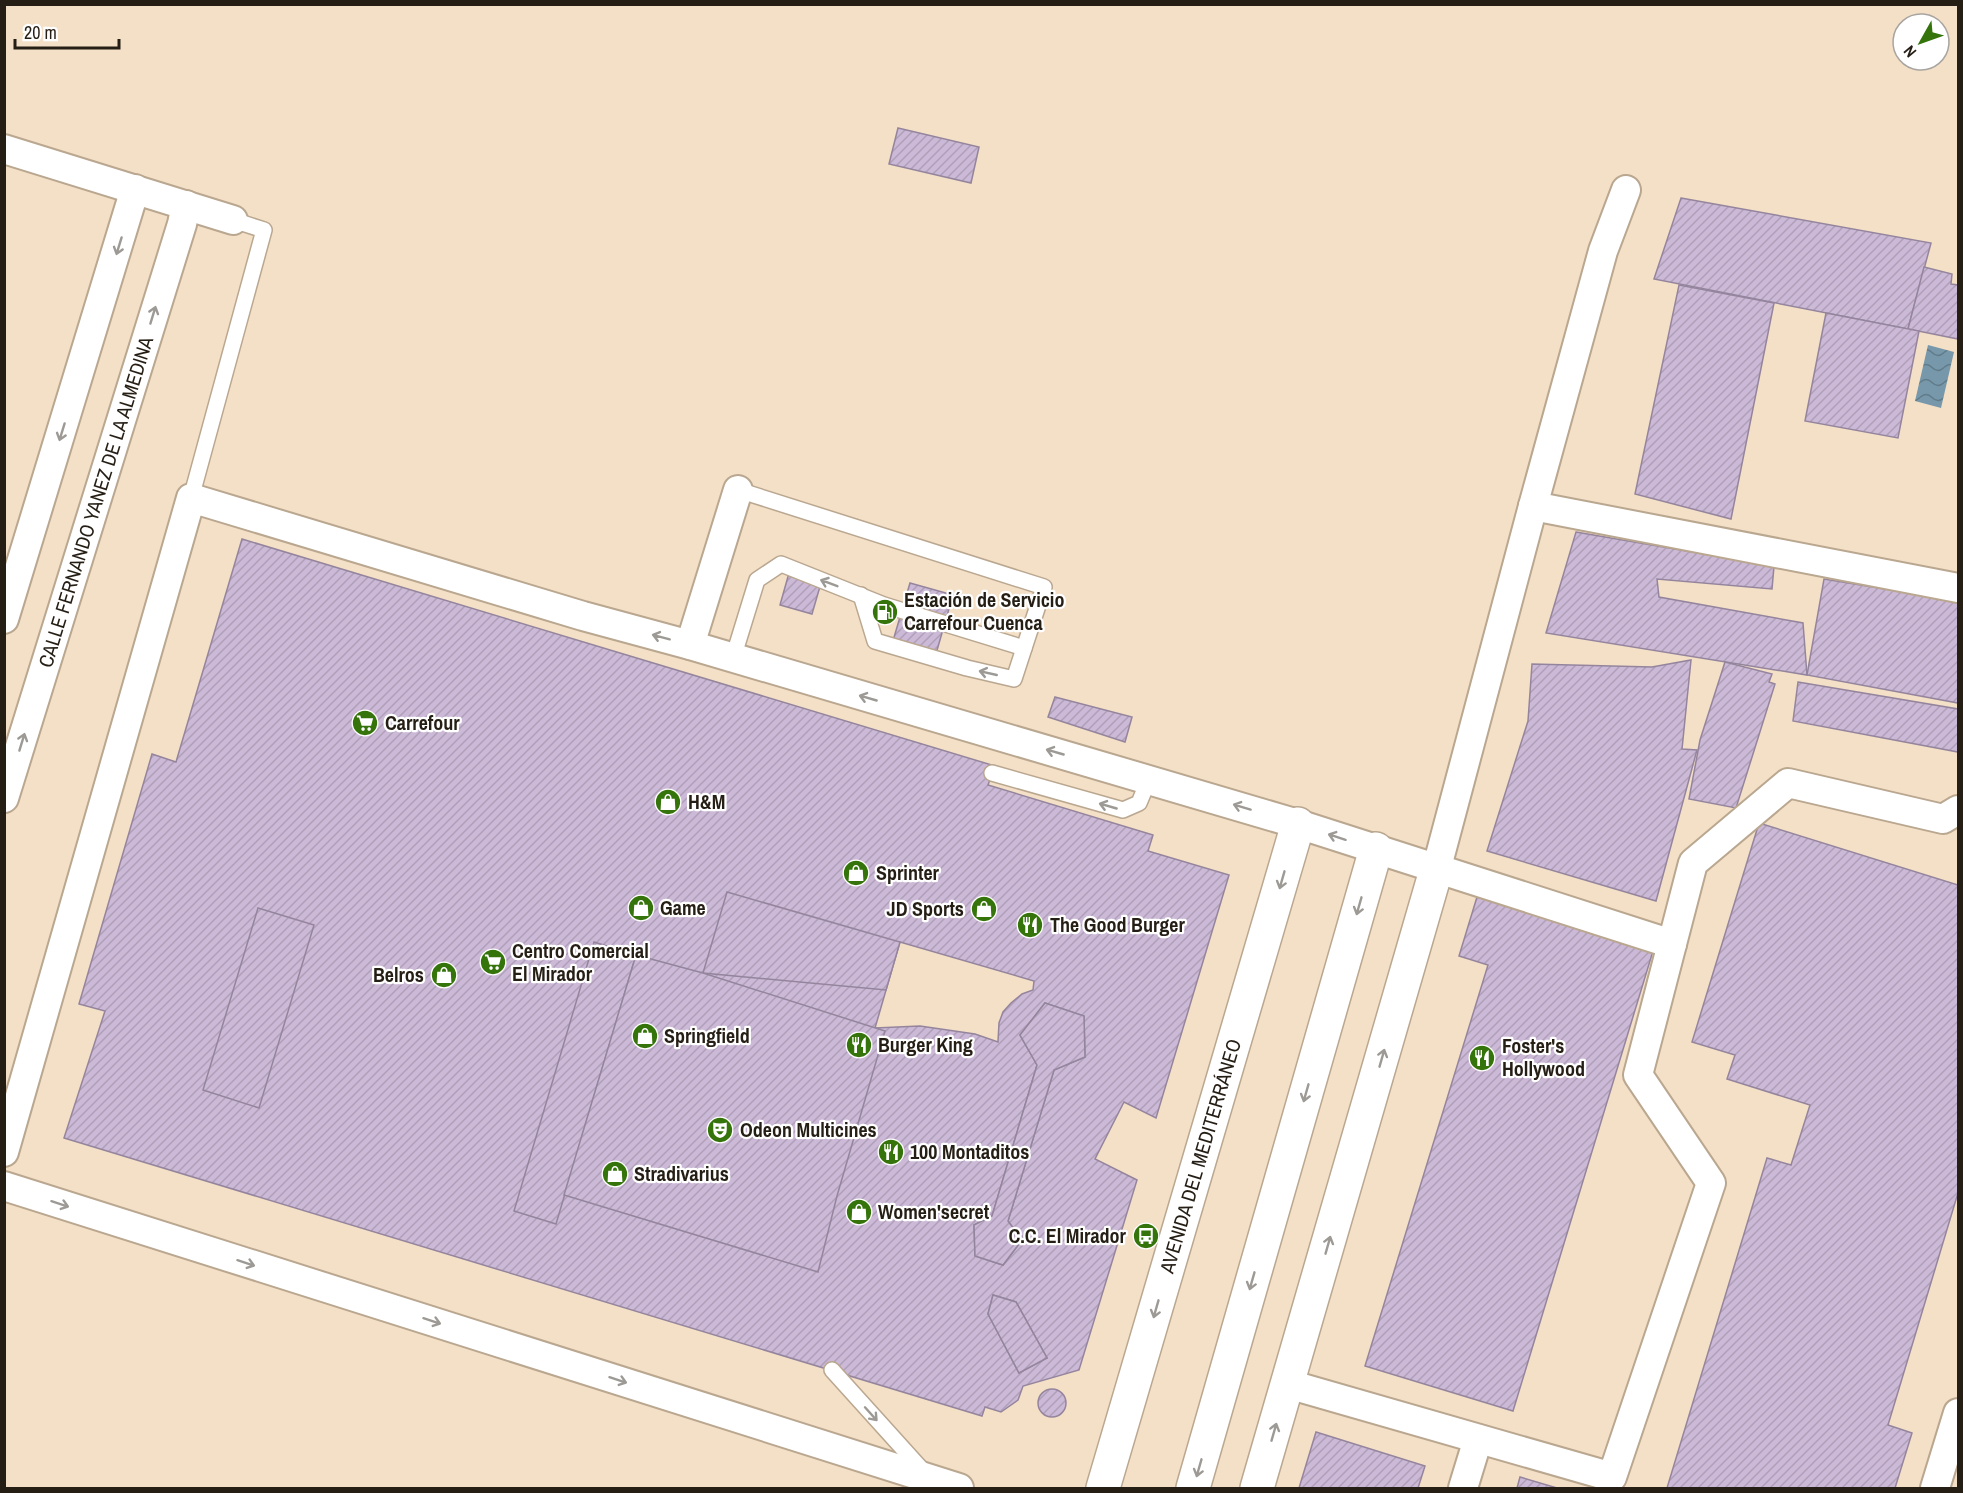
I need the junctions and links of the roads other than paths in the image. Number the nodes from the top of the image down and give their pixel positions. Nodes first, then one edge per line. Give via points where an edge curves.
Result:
1 (4, 149) edge
2 (135, 189) junction
3 (1626, 190) dead end
4 (186, 205) junction
5 (233, 220) joint
6 (738, 490) joint
7 (191, 498) junction
8 (1533, 506) junction
9 (1959, 588) edge
10 (861, 596) junction
11 (4, 619) edge
12 (690, 645) junction
13 (1024, 648) junction
14 (733, 658) junction
15 (992, 773) dead end
16 (1149, 779) junction
17 (4, 798) edge
18 (1959, 810) edge
19 (1298, 824) junction
20 (1376, 849) junction
21 (1437, 867) junction
22 (1672, 944) junction
23 (4, 1152) edge
24 (4, 1186) edge
25 (832, 1370) dead end
26 (1287, 1384) junction
27 (1959, 1413) edge
28 (1478, 1439) junction
29 (931, 1480) junction
30 (959, 1488) edge
31 (1103, 1488) edge
32 (1193, 1488) edge
33 (1257, 1488) edge
34 (1462, 1488) edge
35 (1935, 1488) edge

1 - 2 street
2 - 4 street
2 -> 11 street
3 - 8 street via 1603,251
4 - 5 street
17 -> 4 street, CALLE FERNANDO YANEZ DE LA ALMEDINA
5 - 7 lane via 264,230
6 - 12 street
6 - 13 lane via 1044,586
12 -> 7 street
7 - 23 street
8 - 9 street
8 - 21 street
10 - 13 lane
13 -> 10 lane via 1014,679 875,640
10 -> 14 lane via 781,564 757,580
12 - 14 street
16 -> 14 street
16 -> 15 lane via 1139,803 1123,810
19 -> 16 street
18 - 22 street via 1943,819 1788,783 1693,863
20 -> 19 street
19 -> 31 street, AVENIDA DEL MEDITERRÁNEO
20 - 21 street
20 -> 32 street
21 - 22 street
26 -> 21 street
22 - 28 street via 1638,1075 1711,1183 1612,1477
24 -> 29 street
25 -> 29 lane
26 - 28 street
33 -> 26 street
27 - 35 street
28 - 34 street
29 - 30 street

